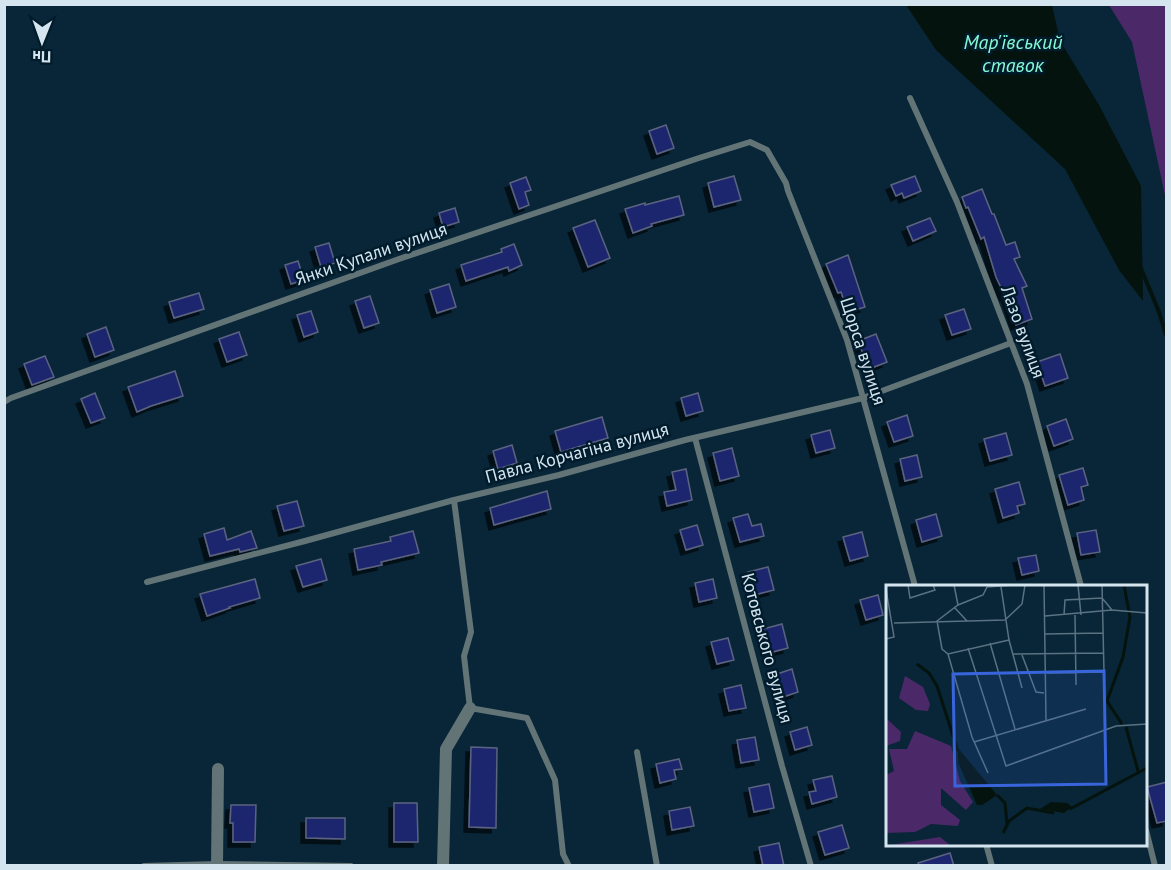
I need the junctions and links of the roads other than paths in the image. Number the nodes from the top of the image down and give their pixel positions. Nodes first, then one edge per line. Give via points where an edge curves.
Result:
1 (910, 98) dead end
2 (750, 142) joint
3 (1011, 343) junction
4 (863, 398) junction
5 (4, 402) edge
6 (696, 438) junction
7 (454, 500) junction
8 (147, 582) dead end
9 (915, 585) edge
10 (1081, 585) edge
11 (470, 708) junction
12 (637, 752) dead end
13 (218, 769) dead end
14 (1147, 834) edge
15 (987, 846) edge
16 (217, 865) edge
17 (144, 866) edge
18 (351, 866) edge
19 (443, 866) edge
20 (569, 866) edge
21 (657, 866) edge
22 (811, 866) edge
23 (992, 866) edge
24 (1155, 866) edge

1 - 3 lane, Лазо вулиця via 957,202
2 - 4 lane, Щорса вулиця via 767,150 786,183 847,340
2 - 5 lane, Янки Купали вулиця via 399,260
3 - 4 lane, Павла Корчагіна вулиця
3 - 10 lane, Лазо вулиця via 1027,384
4 - 6 lane, Павла Корчагіна вулиця
4 - 9 lane, Щорса вулиця
6 - 7 lane, Павла Корчагіна вулиця
6 - 22 lane, Котовського вулиця
7 - 8 lane, Павла Корчагіна вулиця
7 - 11 lane via 471,632 464,656
11 - 19 street via 446,749
11 - 20 lane via 527,718 555,780 563,854
12 - 21 lane
13 - 16 street
14 - 24 lane
15 - 23 lane
16 - 17 lane
16 - 18 lane

